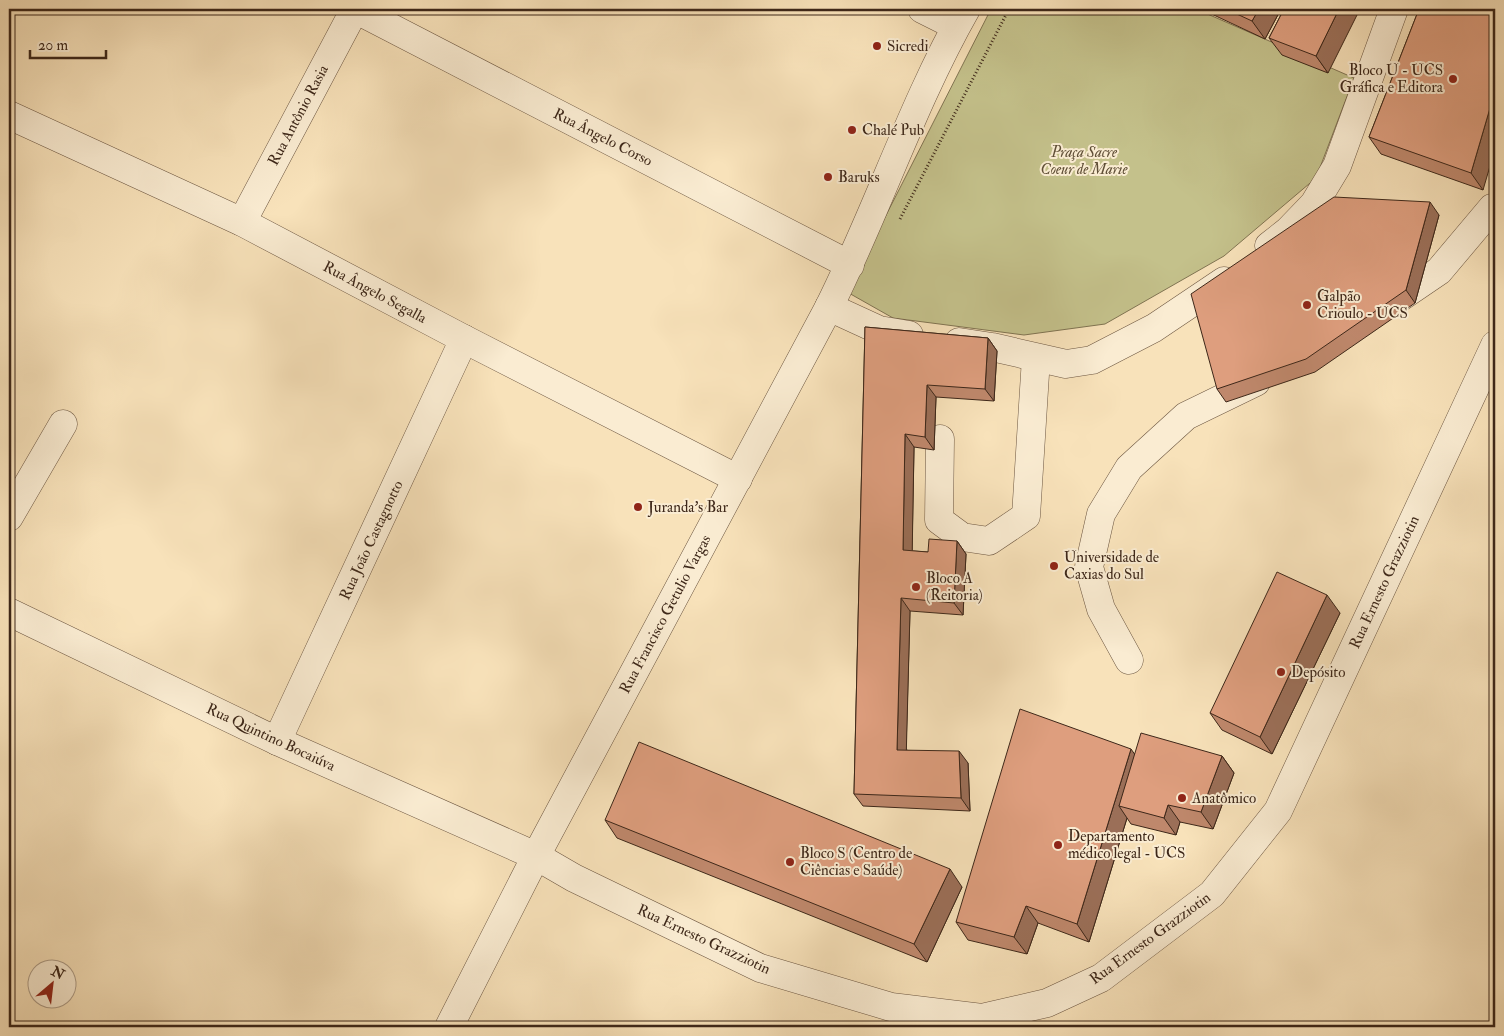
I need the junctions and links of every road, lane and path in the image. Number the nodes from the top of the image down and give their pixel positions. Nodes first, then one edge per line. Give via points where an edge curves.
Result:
1 (355, 9) edge
2 (922, 9) edge
3 (1009, 9) edge
4 (1394, 9) edge
5 (961, 18) edge
6 (9, 115) edge
7 (1492, 208) dead end
8 (900, 220) dead end
9 (242, 222) junction
10 (850, 264) junction
11 (829, 307) junction
12 (1369, 318) edge
13 (464, 339) junction
14 (1495, 345) edge
15 (1036, 358) junction
16 (1276, 372) edge
17 (63, 424) dead end
18 (940, 439) dead end
19 (738, 479) junction
20 (9, 517) edge
21 (9, 612) edge
22 (1129, 660) dead end
23 (277, 741) junction
24 (536, 856) junction
25 (449, 1027) edge

1 - 9 street, Rua Antônio Rasia
1 - 10 street, Rua Ângelo Corso
2 - 5 street
3 - 8 path
4 - 15 street via 1337,166 1314,204 1288,231 1154,328 1092,360 1066,364
5 - 10 street, Rua Francisco Getulio Vargas
6 - 9 street, Rua Ângelo Segalla
7 - 12 street via 1439,271
9 - 13 street, Rua Ângelo Segalla
10 - 11 street, Rua Francisco Getulio Vargas
11 - 15 street via 879,330 992,347
11 - 19 street, Rua Francisco Getulio Vargas
13 - 19 street, Rua Ângelo Segalla
13 - 23 street, Rua João Castagnotto
14 - 24 street, Rua Ernesto Grazziotin via 1278,811 1212,894 1101,978 1047,1004 982,1018 891,1007 760,968 574,878
15 - 18 street via 1026,516 989,541 962,537 939,520
16 - 22 street via 1186,416 1129,468 1101,514 1089,567 1101,609
17 - 20 street
19 - 24 street, Rua Francisco Getulio Vargas
21 - 23 street, Rua Quintino Bocaiúva
23 - 24 street, Rua Quintino Bocaiúva
24 - 25 street, Rua Francisco Getulio Vargas

